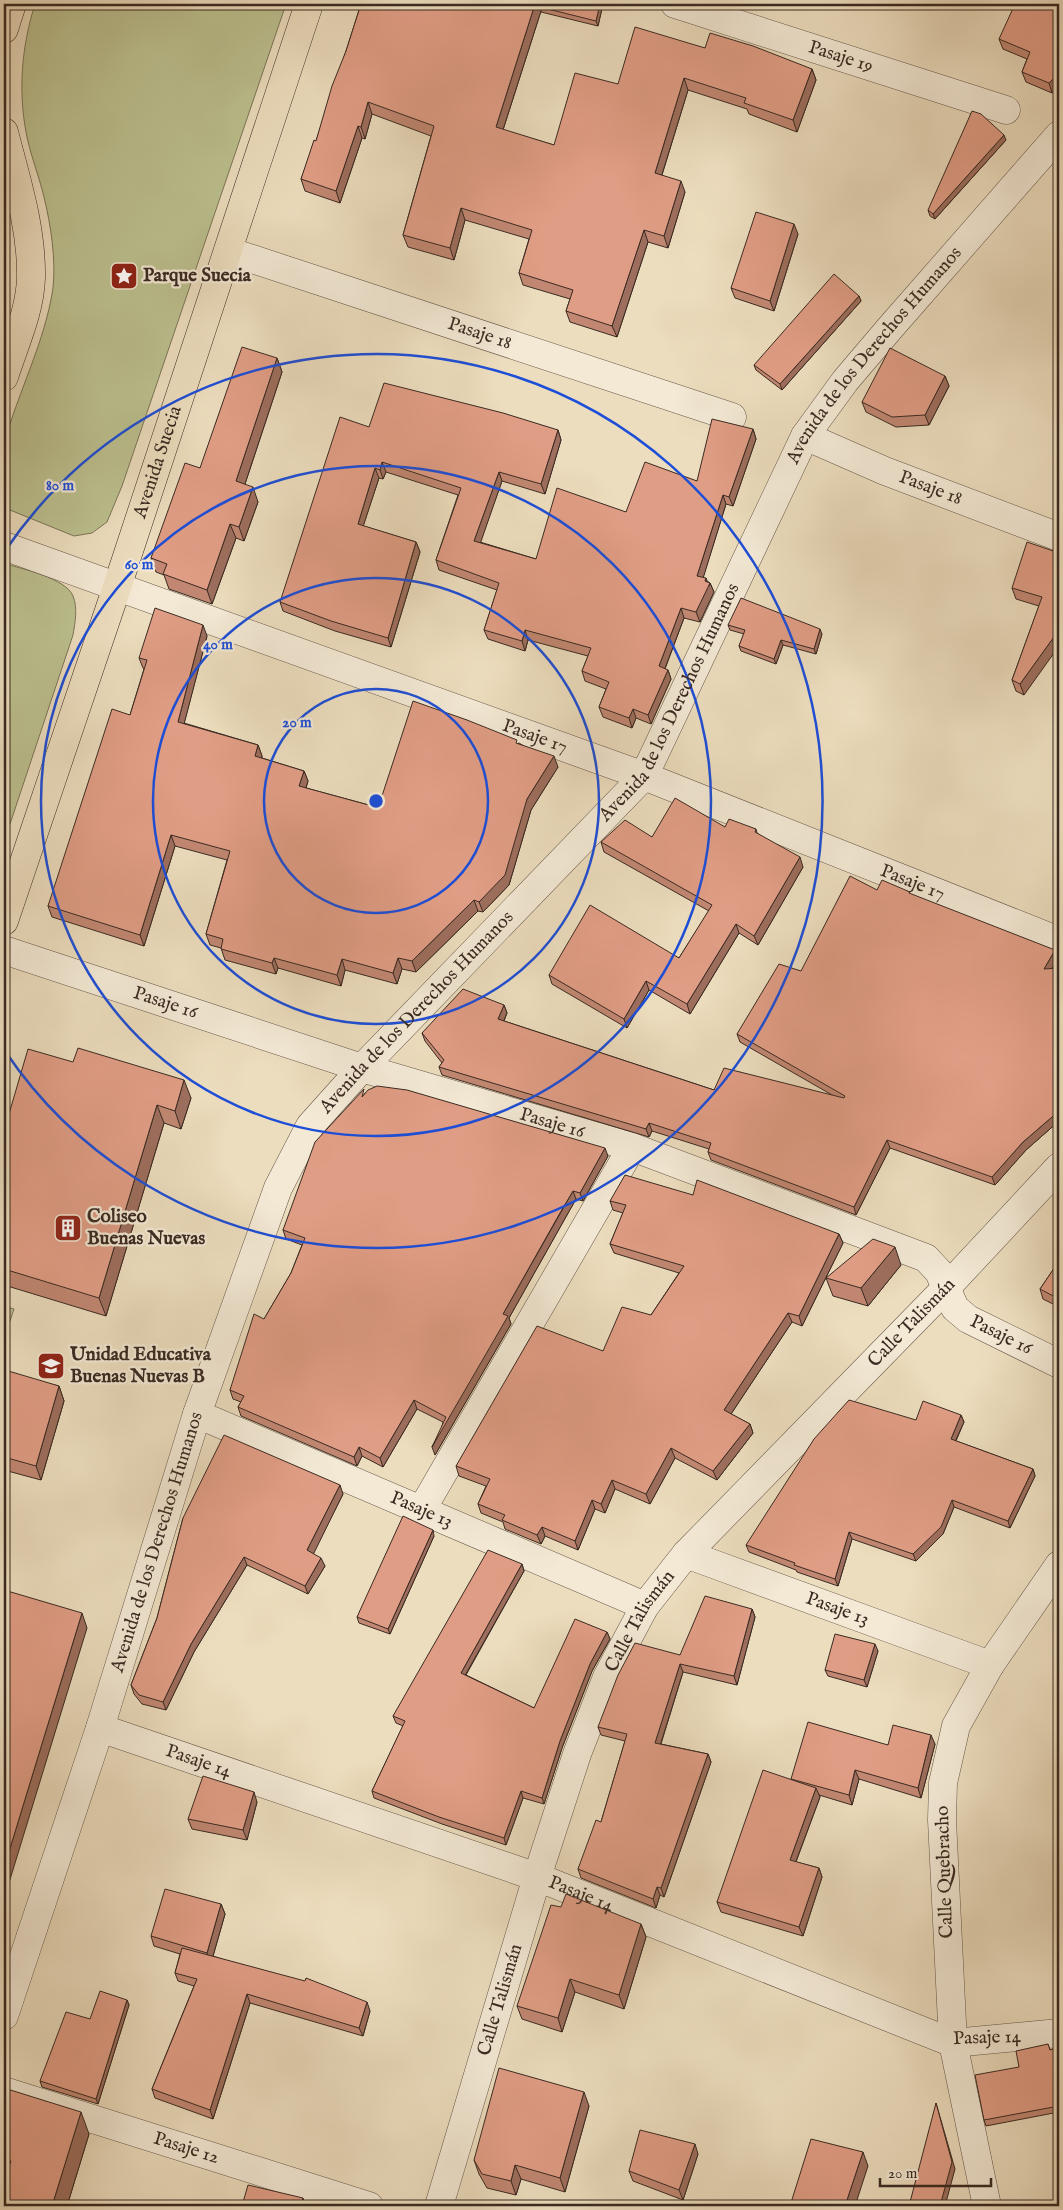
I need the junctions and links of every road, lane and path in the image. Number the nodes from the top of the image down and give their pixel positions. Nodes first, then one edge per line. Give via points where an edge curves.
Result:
1 (12, 4) edge
2 (310, 4) edge
3 (675, 4) edge
4 (4, 29) edge
5 (1006, 110) dead end
6 (4, 132) edge
7 (1059, 135) edge
8 (1049, 160) edge
9 (228, 251) junction
10 (4, 377) edge
11 (732, 417) dead end
12 (805, 436) junction
13 (1059, 537) edge
14 (4, 546) edge
15 (117, 587) junction
16 (644, 776) junction
17 (4, 921) edge
18 (1059, 941) edge
19 (4, 950) edge
20 (362, 1068) junction
21 (632, 1147) junction
22 (1059, 1167) edge
23 (947, 1287) junction
24 (1059, 1364) edge
25 (197, 1414) junction
26 (421, 1511) junction
27 (686, 1554) junction
28 (1059, 1566) edge
29 (645, 1606) junction
30 (990, 1665) junction
31 (100, 1728) junction
32 (537, 1877) junction
33 (4, 2016) edge
34 (1059, 2033) edge
35 (953, 2043) junction
36 (4, 2091) edge
37 (369, 2206) edge
38 (439, 2206) edge
39 (987, 2206) edge

1 - 4 main road
2 - 9 main road, Avenida Suecia
3 - 5 street, Pasaje 19
6 - 10 main road via 22,202 31,278 26,311
7 - 8 street, Avenida de los Derechos Humanos
8 - 12 street, Avenida de los Derechos Humanos via 890,328
9 - 11 street, Pasaje 18
9 - 15 main road, Avenida Suecia
12 - 13 street, Pasaje 18 via 885,471
12 - 16 street, Avenida de los Derechos Humanos
14 - 15 street, Pasaje 17
15 - 16 street, Pasaje 17
15 - 17 main road, Avenida Suecia
16 - 18 street, Pasaje 17
16 - 20 street, Avenida de los Derechos Humanos
19 - 20 street, Pasaje 16
20 - 21 street, Pasaje 16
20 - 25 street, Avenida de los Derechos Humanos via 310,1126 278,1188
21 - 23 street, Pasaje 16 via 926,1258
21 - 26 street
22 - 23 street, Calle Talismán
23 - 24 street, Pasaje 16 via 955,1308 968,1319
23 - 27 street, Calle Talismán
25 - 26 street, Pasaje 13
25 - 31 street, Avenida de los Derechos Humanos
26 - 29 street, Pasaje 13
27 - 29 street, Calle Talismán
27 - 30 street, Pasaje 13
28 - 30 street, Calle Quebracho
29 - 32 street, Calle Talismán via 607,1677 577,1754
30 - 35 street, Calle Quebracho via 956,1726 942,1783
31 - 32 street, Pasaje 14
31 - 33 street, Avenida de los Derechos Humanos
32 - 35 street, Pasaje 14
32 - 38 street, Calle Talismán
34 - 35 street, Pasaje 14
35 - 39 street, Calle Quebracho
36 - 37 street, Pasaje 12

